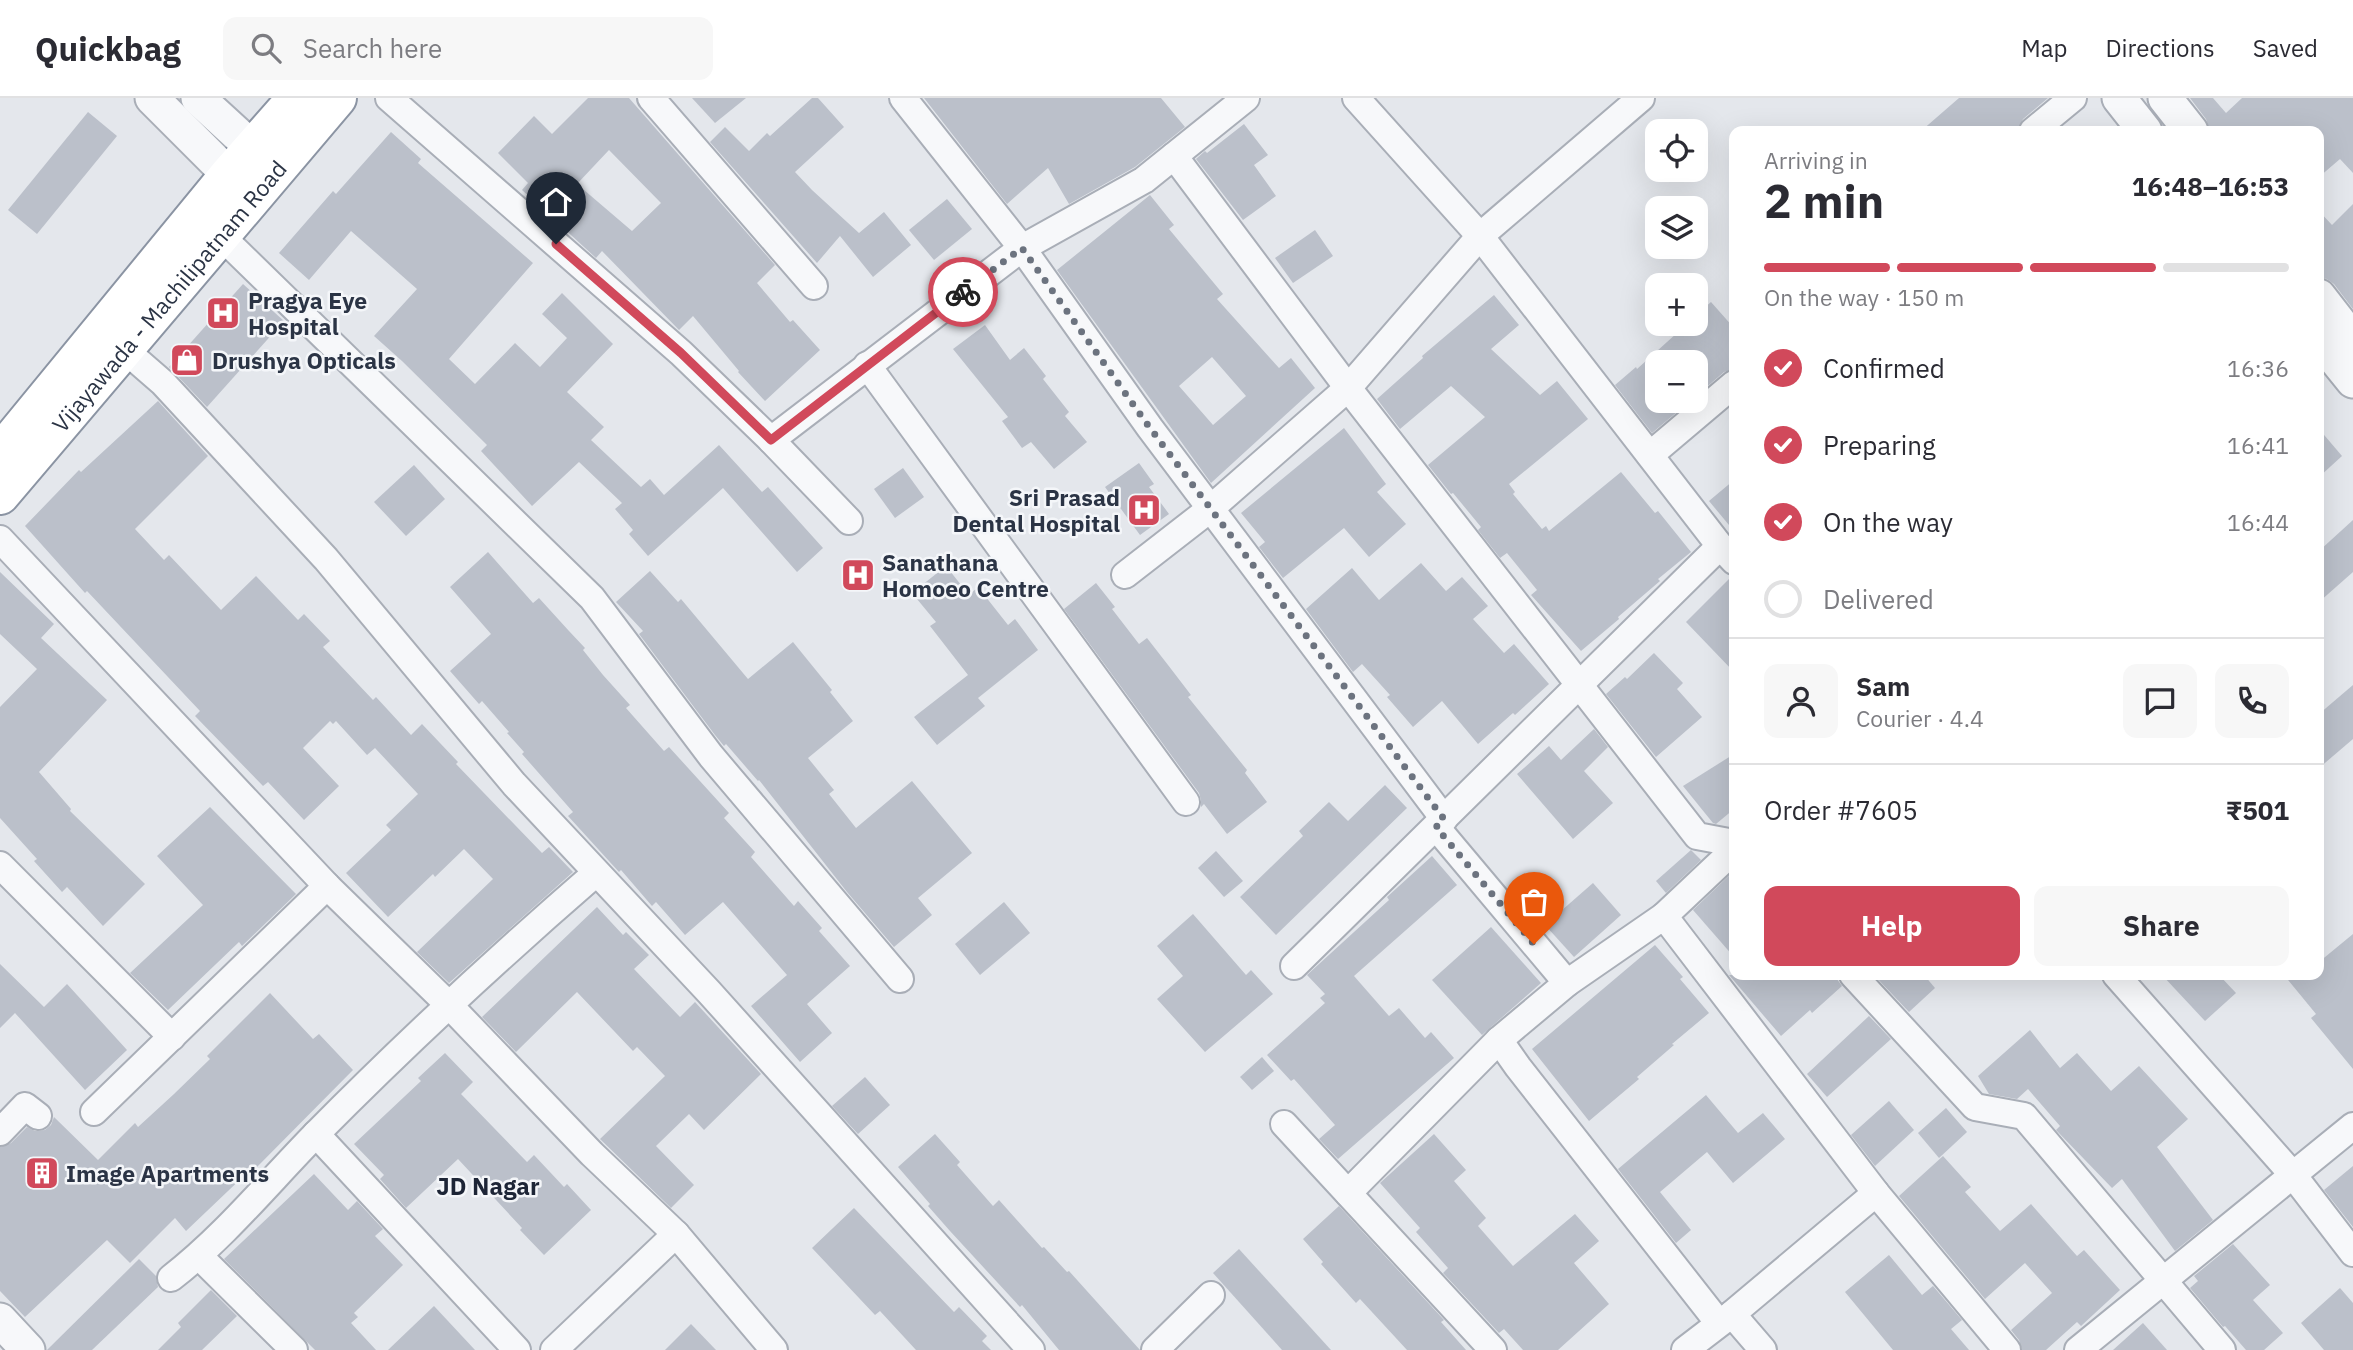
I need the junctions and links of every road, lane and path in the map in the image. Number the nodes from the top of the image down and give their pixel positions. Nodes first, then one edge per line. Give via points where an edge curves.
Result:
1 (152, 98) edge
2 (198, 98) edge
3 (297, 98) edge
4 (337, 98) edge
5 (389, 98) edge
6 (651, 98) edge
7 (903, 98) edge
8 (1246, 98) edge
9 (1356, 98) edge
10 (1641, 98) edge
11 (2073, 98) edge
12 (2119, 98) edge
13 (2165, 98) edge
14 (2039, 126) edge
15 (2141, 126) edge
16 (2187, 126) edge
17 (1174, 156) junction
18 (251, 173) junction
19 (220, 236) junction
20 (1480, 236) junction
21 (1022, 248) junction
22 (814, 286) dead end
23 (2324, 302) edge
24 (2353, 340) edge
25 (2324, 345) edge
26 (125, 350) junction
27 (867, 365) junction
28 (2353, 381) edge
29 (1348, 388) junction
30 (1729, 388) edge
31 (771, 440) junction
32 (0, 454) edge
33 (1650, 455) junction
34 (0, 495) edge
35 (1210, 509) junction
36 (849, 521) dead end
37 (0, 539) edge
38 (1727, 553) edge
39 (1125, 575) dead end
40 (1578, 686) junction
41 (1186, 802) dead end
42 (1440, 823) junction
43 (1729, 842) edge
44 (1729, 855) edge
45 (0, 865) edge
46 (596, 873) junction
47 (327, 886) junction
48 (1664, 916) junction
49 (1294, 966) dead end
50 (900, 979) dead end
51 (1858, 980) edge
52 (2120, 980) edge
53 (1567, 983) junction
54 (449, 1005) junction
55 (172, 1037) junction
56 (1500, 1040) junction
57 (94, 1112) dead end
58 (38, 1116) dead end
59 (1284, 1124) dead end
60 (2353, 1126) edge
61 (0, 1132) edge
62 (316, 1135) junction
63 (2292, 1175) junction
64 (1348, 1193) junction
65 (1876, 1193) junction
66 (676, 1234) junction
67 (2353, 1254) edge
68 (199, 1256) junction
69 (171, 1278) dead end
70 (2164, 1280) junction
71 (1211, 1295) dead end
72 (1725, 1318) junction
73 (0, 1320) edge
74 (759, 1345) edge
75 (28, 1350) edge
76 (294, 1350) edge
77 (517, 1350) edge
78 (554, 1350) edge
79 (1031, 1350) edge
80 (1155, 1350) edge
81 (1493, 1350) edge
82 (1685, 1350) edge
83 (1763, 1350) edge
84 (2007, 1350) edge
85 (2078, 1350) edge
86 (2222, 1350) edge

1 - 18 street
2 - 18 street
3 - 18 highway, Vijayawada - Machilipatnam Road
4 - 18 highway, Vijayawada - Machilipatnam Road
5 - 31 street via 681,353
6 - 22 street
7 - 21 street
8 - 17 street
9 - 20 street
10 - 20 street
11 - 14 street
12 - 15 street
13 - 16 street
17 - 21 street via 1144,180
17 - 29 street
18 - 19 highway, Vijayawada - Machilipatnam Road
18 - 32 highway, Vijayawada - Machilipatnam Road
19 - 26 highway, Vijayawada - Machilipatnam Road
19 - 50 street via 592,597 711,755
20 - 29 street
20 - 33 street
21 - 27 street
21 - 35 street
23 - 24 street
25 - 28 street
26 - 34 highway, Vijayawada - Machilipatnam Road
26 - 46 street via 163,383 326,559 514,784
27 - 31 street
27 - 41 street
29 - 35 street
29 - 40 street
30 - 33 street
31 - 36 street
33 - 38 street
35 - 39 street
35 - 42 street
37 - 47 street
38 - 40 street
40 - 42 street
40 - 43 street via 1697,836
42 - 49 street
42 - 53 street
44 - 48 street
45 - 55 street
46 - 54 street
46 - 79 street
47 - 54 street
47 - 55 street
48 - 53 street
48 - 65 street
51 - 70 street via 1975,1107 2024,1116
52 - 63 street
53 - 56 street
54 - 62 street
54 - 66 street
55 - 57 street
56 - 64 street
56 - 72 street
58 - 61 street via 25,1106
59 - 64 street
60 - 63 street
62 - 68 street
62 - 77 street
63 - 67 street
63 - 70 street
64 - 81 street
65 - 72 street
65 - 84 street
66 - 74 street
66 - 78 street
68 - 69 street
68 - 76 street
70 - 85 street
70 - 86 street
71 - 80 street
72 - 82 street
72 - 83 street
73 - 75 street

